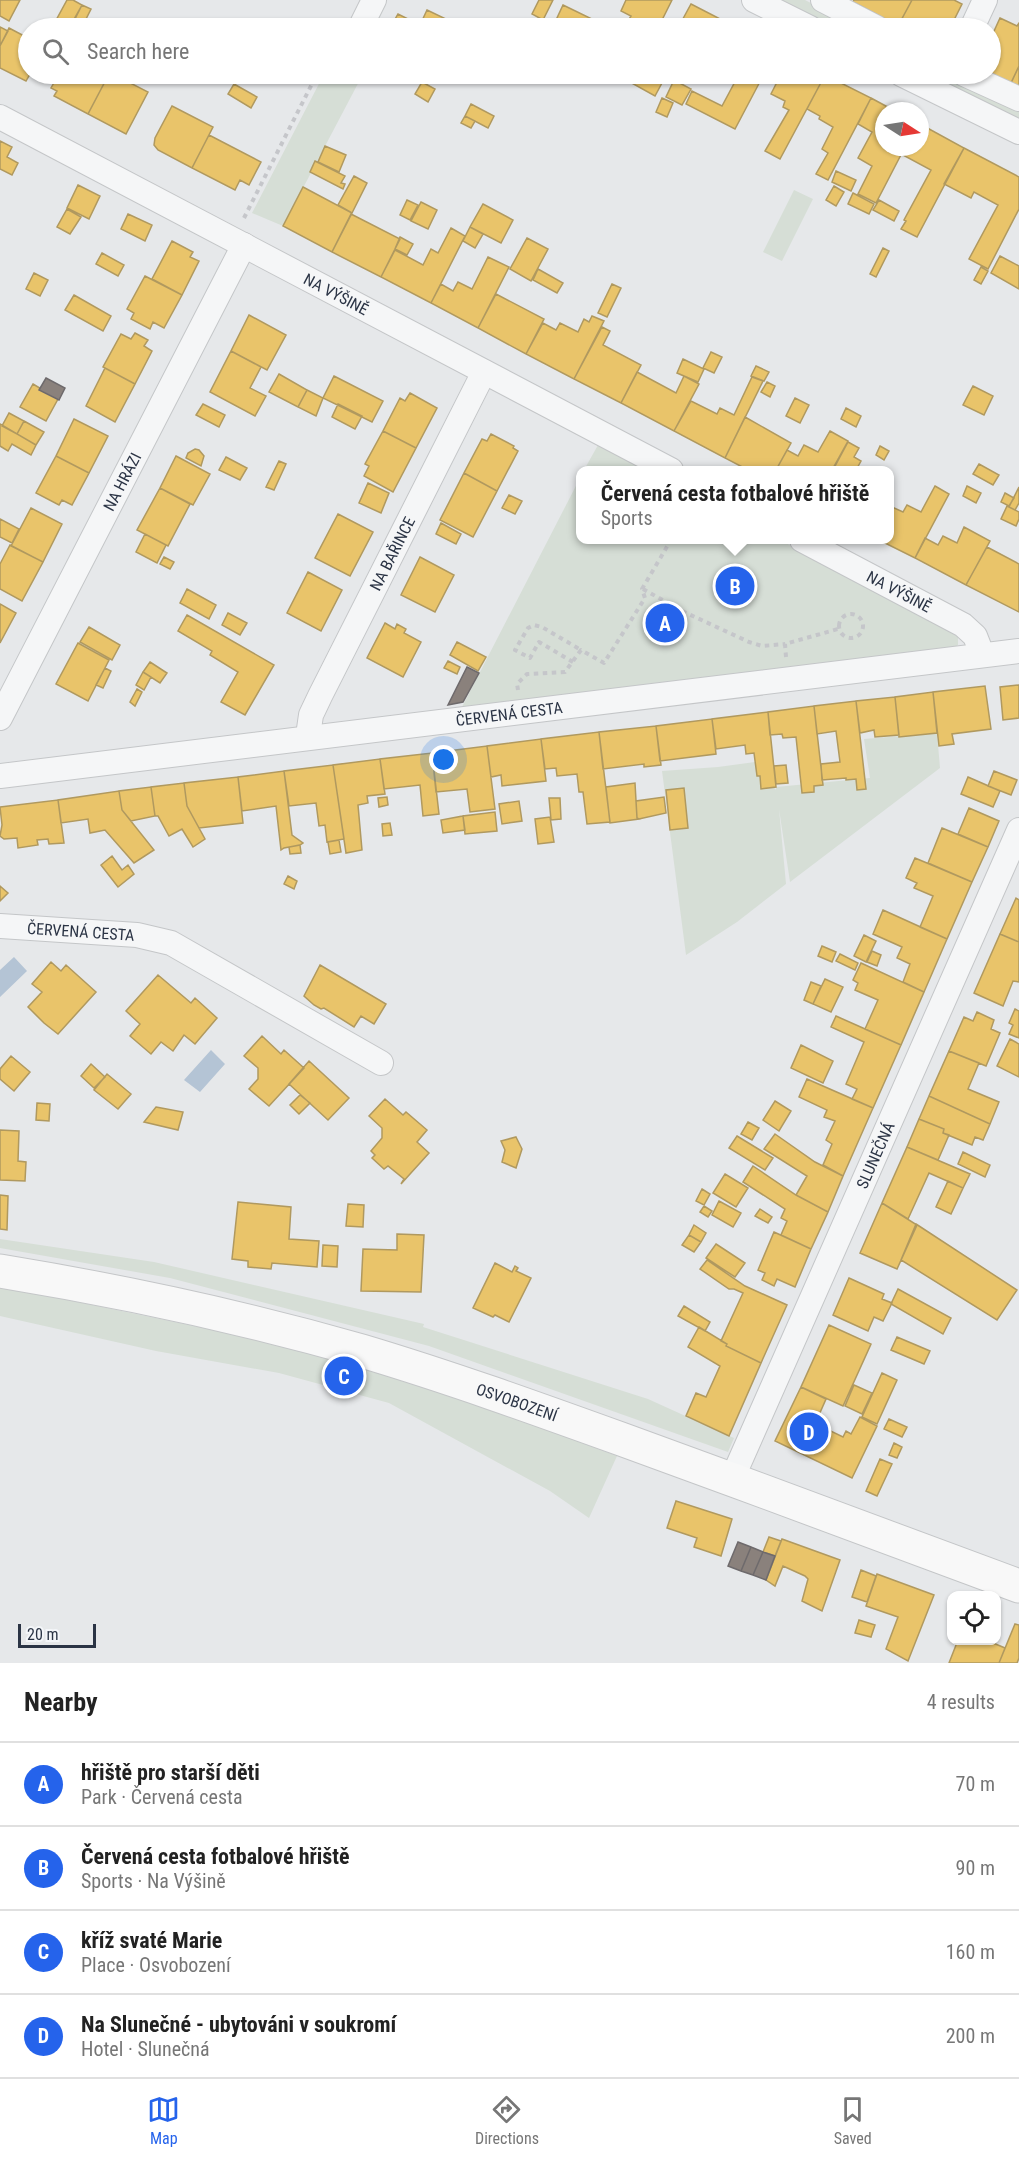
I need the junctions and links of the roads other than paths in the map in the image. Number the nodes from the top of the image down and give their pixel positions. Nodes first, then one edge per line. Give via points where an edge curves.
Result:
1 (374, 0) edge
2 (754, 0) edge
3 (823, 0) edge
4 (985, 0) edge
5 (365, 18) edge
6 (790, 18) edge
7 (858, 18) edge
8 (977, 18) edge
9 (921, 84) edge
10 (986, 84) edge
11 (1019, 99) edge
12 (0, 117) edge
13 (1019, 132) edge
14 (238, 243) junction
15 (484, 372) junction
16 (662, 466) edge
17 (810, 544) edge
18 (1019, 651) edge
19 (982, 654) junction
20 (0, 718) edge
21 (308, 736) junction
22 (0, 776) edge
23 (1019, 830) edge
24 (0, 926) edge
25 (381, 1063) dead end
26 (0, 1271) edge
27 (732, 1479) junction
28 (1019, 1586) edge

1 - 5 street
2 - 6 street
3 - 7 street
4 - 8 street
9 - 13 street
10 - 11 street
12 - 14 street, NA VÝŠINĚ
14 - 15 street, NA VÝŠINĚ
14 - 20 street, NA HRÁZI
15 - 16 street, NA VÝŠINĚ
15 - 21 street, NA BAŘINCE via 320,696 309,721
17 - 19 street, NA VÝŠINĚ via 963,625 975,636
18 - 19 street, ČERVENÁ CESTA
19 - 21 street, ČERVENÁ CESTA
21 - 22 street, ČERVENÁ CESTA
23 - 27 street, SLUNEČNÁ
24 - 25 street, ČERVENÁ CESTA via 137,935 171,943
26 - 27 main road, OSVOBOZENÍ via 234,1318 364,1352 484,1390
27 - 28 main road, OSVOBOZENÍ

